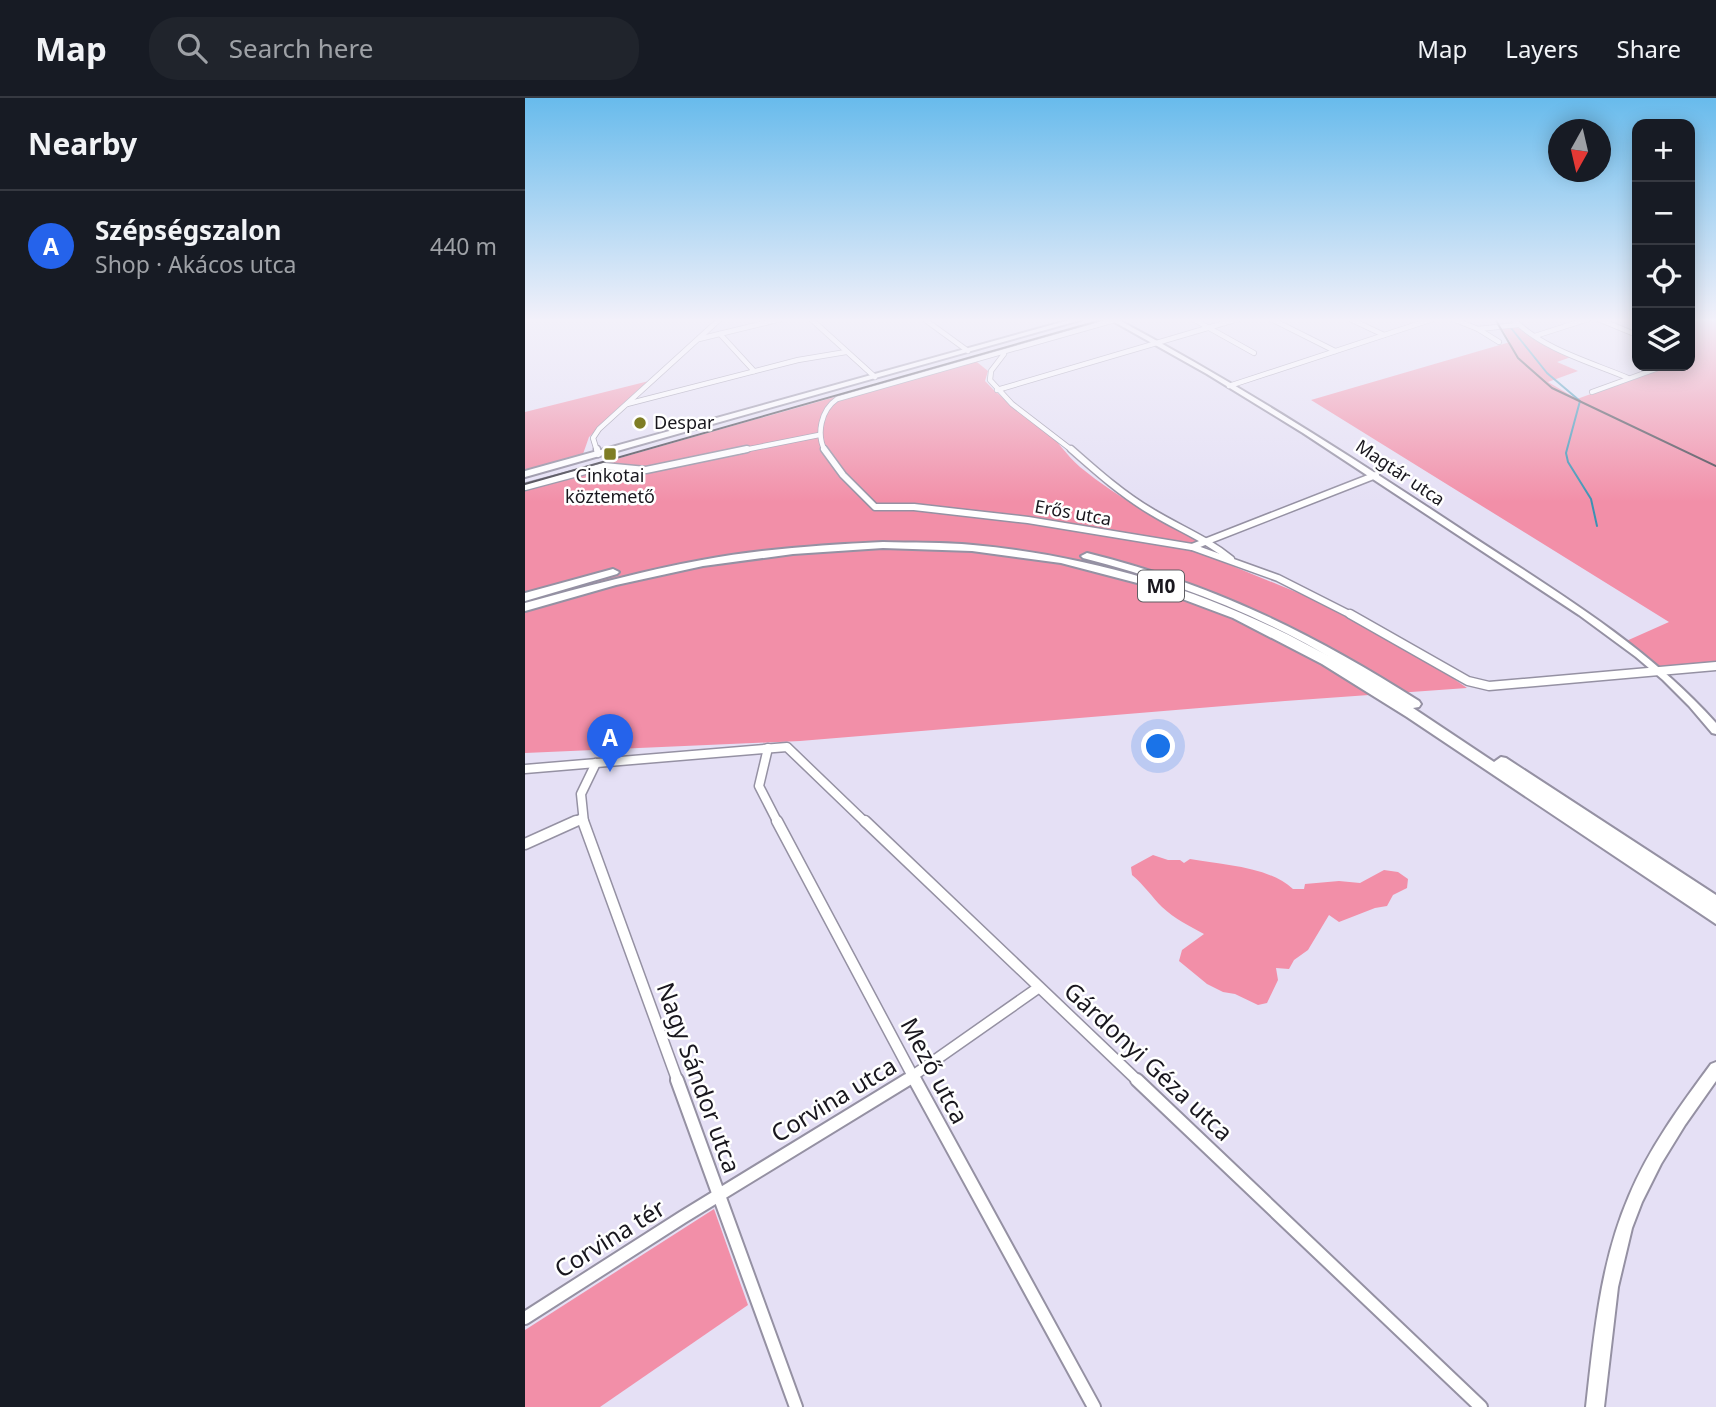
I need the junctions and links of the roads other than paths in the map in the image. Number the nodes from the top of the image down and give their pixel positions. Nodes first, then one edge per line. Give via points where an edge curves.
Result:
1 (653, 380) edge
2 (719, 380) edge
3 (863, 380) edge
4 (907, 380) edge
5 (990, 380) edge
6 (1031, 380) edge
7 (1219, 380) edge
8 (1247, 380) edge
9 (1623, 380) edge
10 (1229, 386) junction
11 (997, 390) junction
12 (1592, 392) dead end
13 (627, 404) junction
14 (819, 435) junction
15 (597, 450) junction
16 (525, 474) edge
17 (1376, 475) junction
18 (525, 487) edge
19 (1208, 540) junction
20 (1192, 547) junction
21 (1234, 562) junction
22 (525, 597) edge
23 (525, 607) edge
24 (1716, 666) edge
25 (1659, 671) junction
26 (1716, 730) edge
27 (768, 748) junction
28 (596, 763) junction
29 (525, 769) edge
30 (582, 818) junction
31 (525, 844) edge
32 (1716, 904) edge
33 (1716, 917) edge
34 (1038, 988) junction
35 (1716, 1069) edge
36 (913, 1077) junction
37 (718, 1195) junction
38 (525, 1318) edge
39 (796, 1407) edge
40 (1094, 1407) edge
41 (1481, 1407) edge
42 (1595, 1407) edge

1 - 13 street
2 - 13 street
3 - 15 main road
4 - 14 street via 837,399 827,406
5 - 11 street
6 - 11 street
7 - 10 street, Magtár utca
8 - 10 street
9 - 12 street
10 - 17 street, Magtár utca
11 - 19 street via 1104,479 1152,512
13 - 15 street via 593,438
14 - 18 street via 646,470 604,466
14 - 20 street, Erős utca via 822,447 850,483 875,507 1028,520
15 - 16 main road
17 - 19 street
17 - 25 street, Magtár utca via 1615,636
19 - 20 street
19 - 21 street
20 - 21 street, Erős utca
21 - 25 street, Erős utca via 1335,605 1477,684
22 - 32 highway, M0 via 677,557 836,537 911,534 979,539 1107,560 1193,586 1303,635
23 - 33 highway, M0 via 672,568 835,546 895,544 991,550 1116,572 1236,615 1329,663
24 - 25 street, Erős utca
25 - 26 street, Magtár utca
27 - 28 street
27 - 34 street, Gárdonyi Géza utca via 787,747
27 - 36 street, Mező utca via 759,786
28 - 29 street
28 - 30 street, Nagy Sándor utca via 581,794
30 - 31 street
30 - 37 street, Nagy Sándor utca
34 - 36 street, Corvina utca via 984,1031
34 - 41 street, Gárdonyi Géza utca
35 - 42 street via 1658,1153 1626,1223 1609,1286
36 - 37 street, Corvina utca
36 - 40 street, Mező utca
37 - 38 street, Corvina tér
37 - 39 street, Nagy Sándor utca

